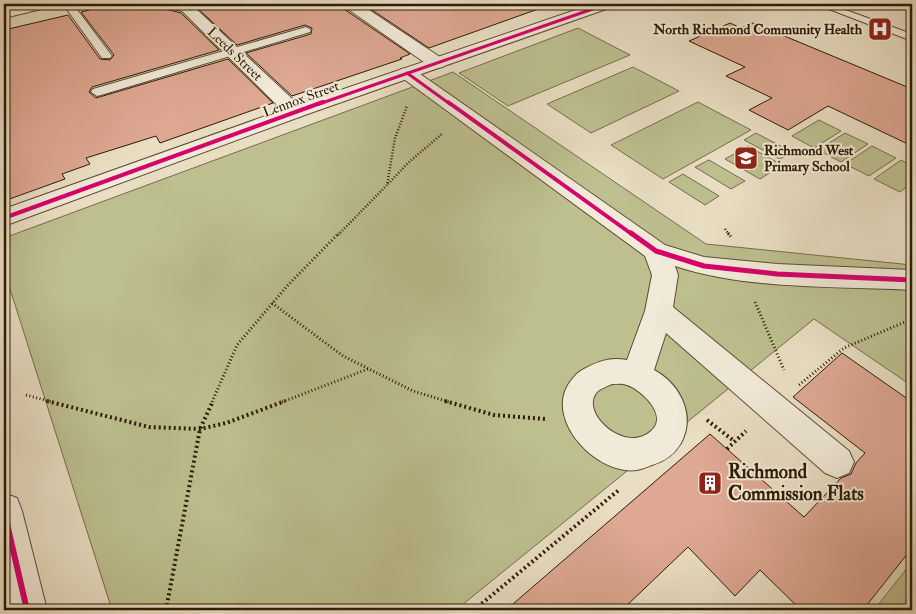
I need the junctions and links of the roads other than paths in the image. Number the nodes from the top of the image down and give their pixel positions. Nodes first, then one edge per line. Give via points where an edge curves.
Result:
1 (44, 4) edge
2 (68, 4) edge
3 (171, 4) edge
4 (350, 4) edge
5 (603, 4) edge
6 (821, 4) edge
7 (19, 7) edge
8 (4, 13) edge
9 (306, 30) dead end
10 (912, 38) edge
11 (233, 52) junction
12 (106, 56) dead end
13 (437, 62) junction
14 (407, 73) junction
15 (97, 92) dead end
16 (295, 112) junction
17 (4, 218) edge
18 (656, 251) junction
19 (912, 280) edge
20 (659, 310) junction
21 (637, 375) dead end
22 (837, 462) dead end
23 (4, 511) edge
24 (27, 610) edge

1 - 7 street
2 - 12 lane
3 - 11 street, Leeds Street via 187,8
4 - 13 street
5 - 13 street, Lennox Street
6 - 10 lane
7 - 8 street
9 - 11 lane
11 - 15 lane
11 - 16 street, Leeds Street
13 - 14 street, Lennox Street
14 - 16 street, Lennox Street
14 - 18 street
16 - 17 street, Lennox Street
18 - 19 street via 704,266 777,274
18 - 20 street via 664,275
20 - 21 street
20 - 22 street via 782,399
23 - 24 street

